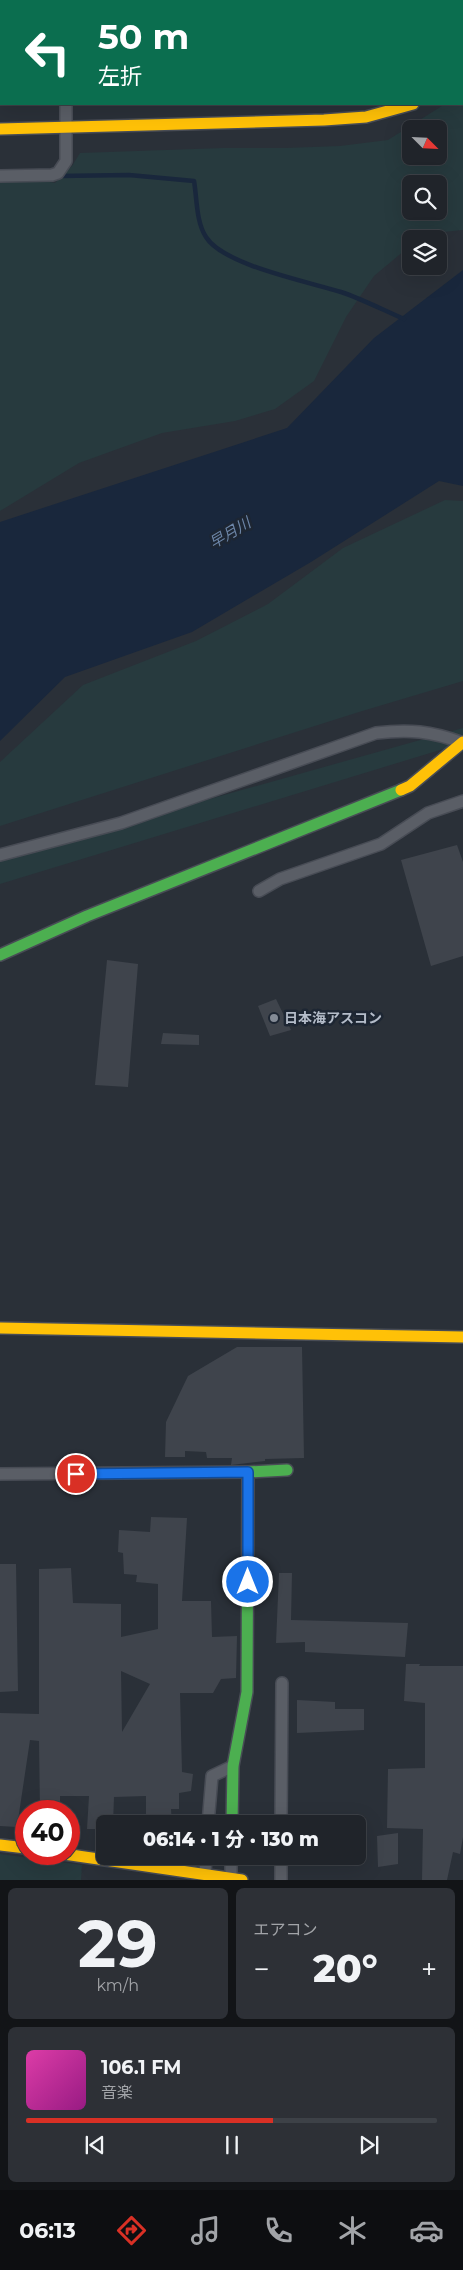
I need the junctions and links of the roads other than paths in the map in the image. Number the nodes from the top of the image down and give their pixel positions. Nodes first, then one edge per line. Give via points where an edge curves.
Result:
1 (66, 105) edge
2 (409, 105) edge
3 (66, 126) junction
4 (0, 129) edge
5 (0, 176) edge
6 (463, 743) edge
7 (463, 801) edge
8 (0, 855) edge
9 (259, 891) dead end
10 (0, 955) edge
11 (0, 1328) edge
12 (463, 1337) edge
13 (287, 1470) dead end
14 (248, 1472) junction
15 (0, 1474) edge
16 (282, 1683) dead end
17 (233, 1766) junction
18 (209, 1815) edge
19 (232, 1815) edge
20 (281, 1815) edge
21 (0, 1844) edge
22 (15, 1846) edge
23 (80, 1856) edge
24 (205, 1865) edge
25 (233, 1865) edge
26 (281, 1865) edge
27 (204, 1874) junction
28 (236, 1879) edge
29 (281, 1880) edge

1 - 3 street
2 - 3 street via 366,117 324,120
3 - 4 street
3 - 5 street via 66,161 58,173
6 - 8 street via 425,731 376,734 121,823
6 - 10 street via 410,786 87,916
7 - 9 street via 428,813 381,844 280,879
11 - 12 street
13 - 14 street
14 - 15 street
14 - 17 street via 247,1692
16 - 20 street
17 - 18 street via 212,1776
17 - 19 street
21 - 22 street
23 - 27 street
24 - 27 street
25 - 28 street
26 - 29 street
27 - 28 street

